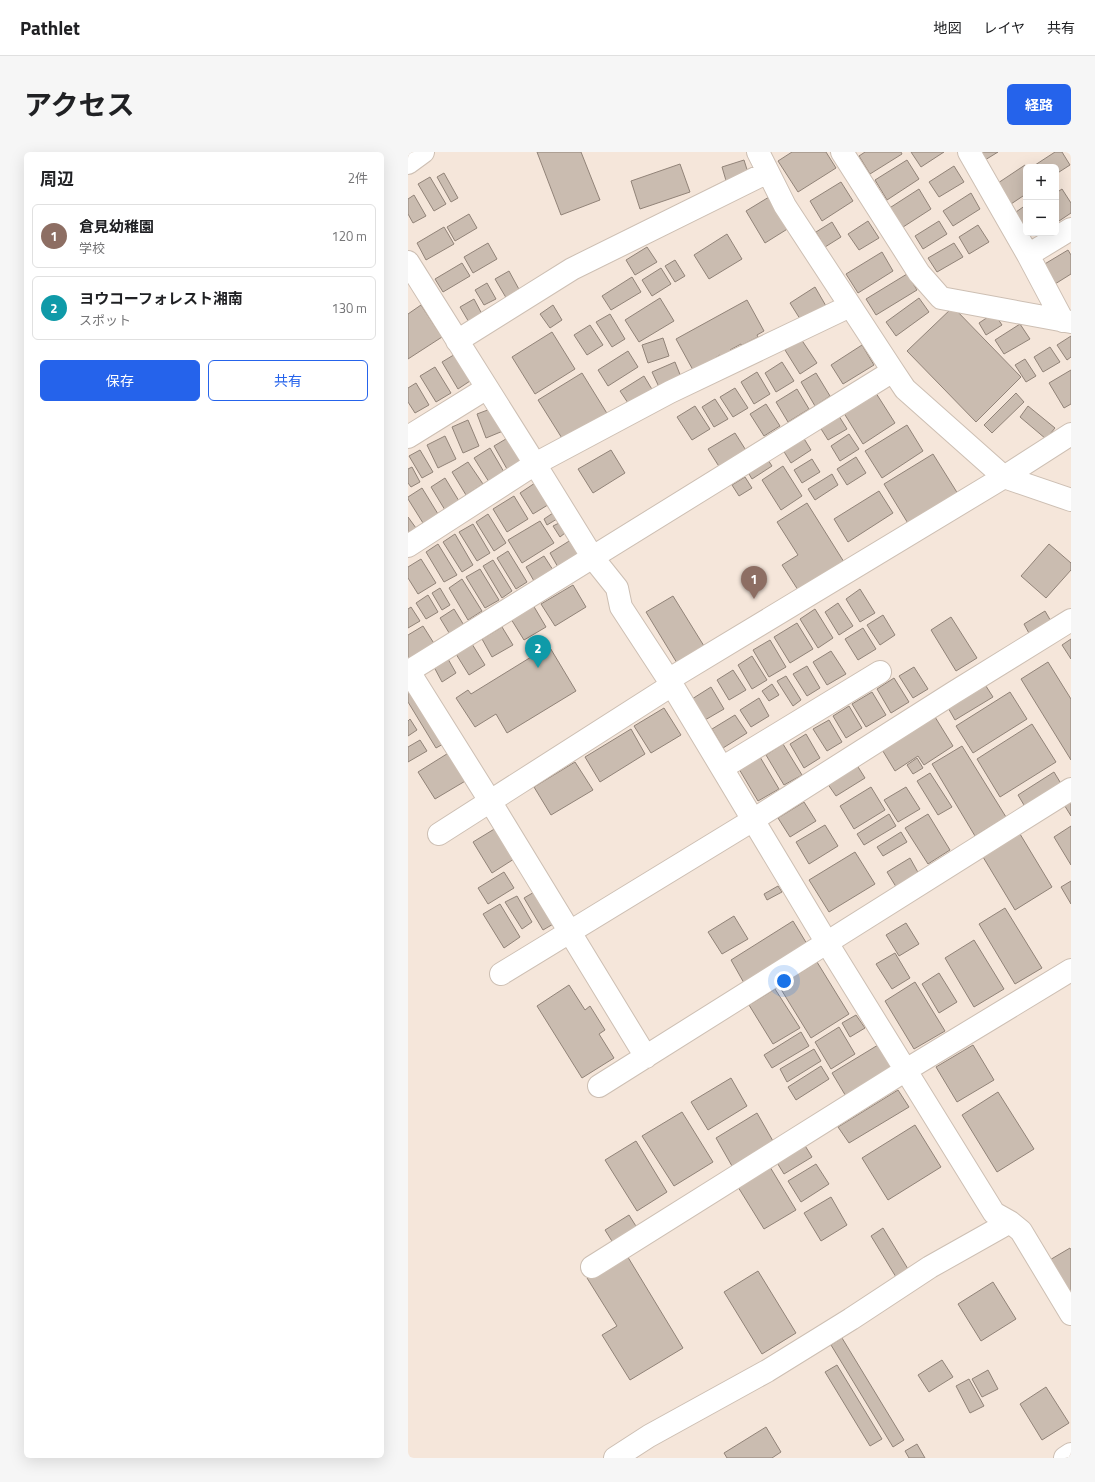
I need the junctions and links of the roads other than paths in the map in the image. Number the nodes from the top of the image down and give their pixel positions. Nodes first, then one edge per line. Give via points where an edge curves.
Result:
1 (423, 152) edge
2 (758, 152) edge
3 (842, 152) edge
4 (969, 152) edge
5 (408, 163) edge
6 (768, 172) junction
7 (1071, 229) edge
8 (1028, 255) junction
9 (408, 262) edge
10 (850, 306) junction
11 (1067, 322) edge
12 (456, 341) junction
13 (893, 372) junction
14 (486, 388) junction
15 (1071, 434) edge
16 (408, 437) edge
17 (535, 464) junction
18 (1004, 477) junction
19 (1071, 500) edge
20 (408, 546) edge
21 (593, 558) junction
22 (1071, 620) edge
23 (408, 671) edge
24 (880, 672) dead end
25 (670, 682) junction
26 (722, 768) junction
27 (1071, 789) edge
28 (490, 801) junction
29 (753, 820) junction
30 (438, 834) dead end
31 (569, 932) junction
32 (827, 943) junction
33 (1071, 970) edge
34 (501, 974) dead end
35 (646, 1057) junction
36 (906, 1070) junction
37 (599, 1086) dead end
38 (1010, 1222) junction
39 (592, 1267) dead end
40 (1071, 1314) edge
41 (1071, 1454) edge
42 (622, 1456) edge
43 (1065, 1458) edge

1 - 5 street
2 - 6 street
3 - 11 street via 919,273 941,298
4 - 8 street
6 - 10 street via 785,206
6 - 12 street via 572,269
7 - 8 street
8 - 11 street
9 - 12 street
10 - 13 street
10 - 17 street via 670,392
12 - 14 street
13 - 18 street via 905,389
13 - 21 street
14 - 16 street
14 - 17 street
15 - 18 street
17 - 20 street
17 - 21 street
18 - 19 street
18 - 25 street
21 - 23 street
21 - 25 street via 616,588 620,607
22 - 29 street
23 - 28 street
24 - 26 street
25 - 26 street
25 - 28 street
26 - 29 street
27 - 32 street
28 - 30 street
28 - 31 street
29 - 31 street
29 - 32 street
31 - 34 street
31 - 35 street
32 - 35 street
32 - 36 street
33 - 36 street
35 - 37 street
36 - 38 street via 994,1213
36 - 39 street
38 - 40 street via 1021,1231
38 - 42 street via 930,1267 767,1371 650,1436
41 - 43 street

